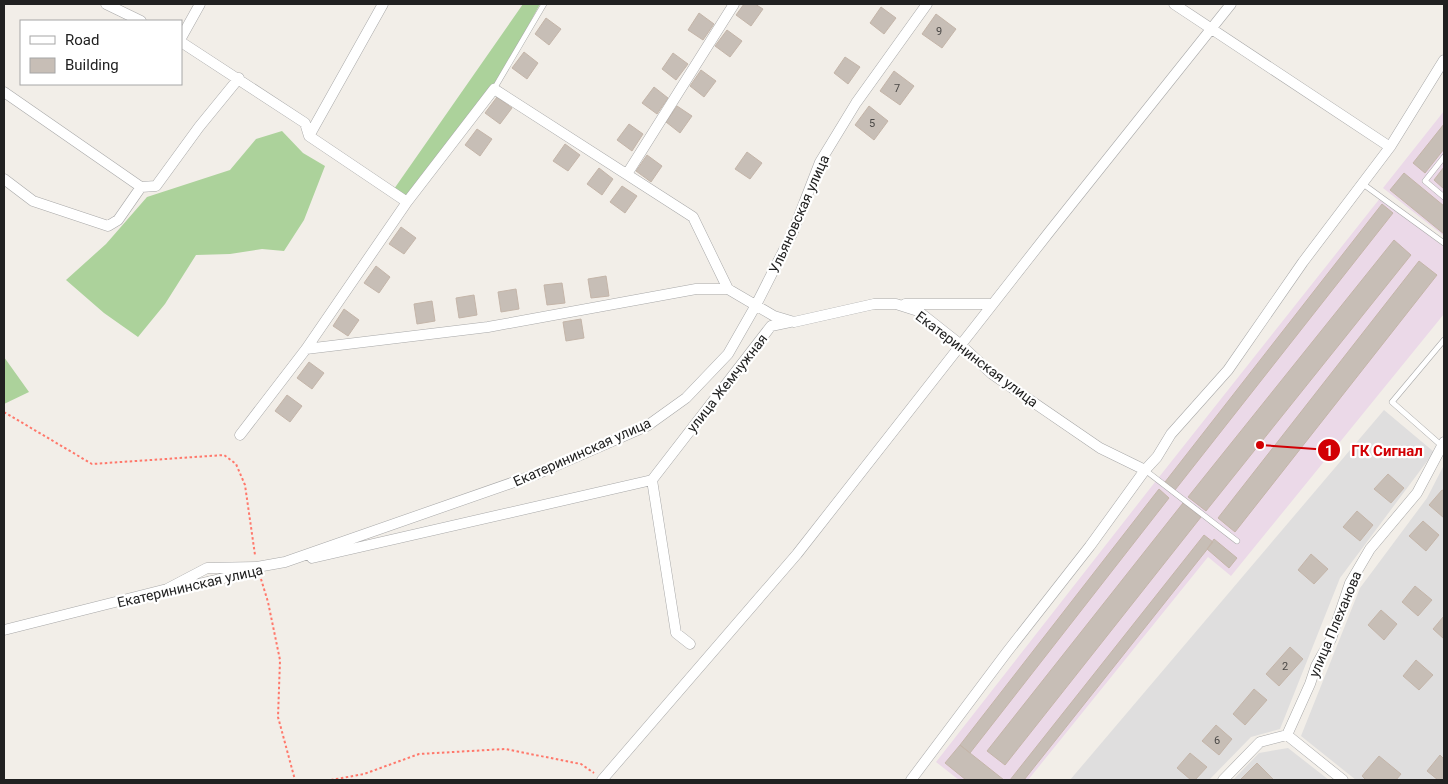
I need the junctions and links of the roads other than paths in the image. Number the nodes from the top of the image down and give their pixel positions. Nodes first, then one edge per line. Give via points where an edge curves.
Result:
1 (106, 4) edge
2 (200, 4) edge
3 (383, 4) edge
4 (544, 4) edge
5 (734, 4) edge
6 (927, 4) edge
7 (1174, 4) edge
8 (1231, 4) edge
9 (139, 20) edge
10 (1210, 28) junction
11 (182, 38) edge
12 (182, 41) edge
13 (1444, 60) edge
14 (239, 78) junction
15 (494, 89) junction
16 (4, 92) edge
17 (309, 136) junction
18 (1390, 147) junction
19 (1444, 157) edge
20 (627, 174) junction
21 (4, 179) edge
22 (1364, 184) junction
23 (141, 187) junction
24 (1444, 197) edge
25 (407, 202) junction
26 (1444, 243) edge
27 (728, 289) junction
28 (874, 304) junction
29 (992, 304) junction
30 (756, 305) junction
31 (1444, 340) edge
32 (960, 345) junction
33 (306, 350) junction
34 (728, 354) joint
35 (240, 435) dead end
36 (1443, 444) edge
37 (1145, 470) junction
38 (652, 480) junction
39 (1238, 541) dead end
40 (4, 629) edge
41 (690, 644) dead end
42 (1287, 735) junction
43 (602, 780) edge
44 (911, 780) edge
45 (1223, 780) edge
46 (1343, 780) edge

1 - 9 street
2 - 11 street
3 - 17 street
4 - 15 lane
5 - 20 street
6 - 30 street, Ульяновская улица via 856,103 820,162 792,234
7 - 10 street
8 - 10 street
10 - 18 street
10 - 29 street
12 - 14 street
13 - 18 street
14 - 17 street via 306,123
14 - 23 street via 156,186
15 - 20 street
15 - 25 street
16 - 23 street
17 - 25 street
18 - 22 street
19 - 24 lane via 1425,181
20 - 27 street via 693,217
21 - 23 street via 33,201 108,226 118,220
22 - 26 lane
22 - 37 street via 1303,262 1228,370 1171,434 1158,457
25 - 33 street
27 - 30 street, Екатерининская улица
27 - 33 street via 696,289 488,327
28 - 29 street, улица Жемчужная
28 - 30 street, Екатерининская улица via 794,322 774,316
28 - 32 street, Екатерининская улица via 896,304 918,312
28 - 38 street, улица Жемчужная via 770,326
29 - 32 street
30 - 34 street, Ульяновская улица
31 - 36 lane via 1392,402
32 - 37 street, Екатерининская улица via 992,374 1100,448
32 - 43 street via 798,554
33 - 35 street
34 - 40 street, Екатерининская улица via 686,398 647,426 537,474 285,562 257,567 207,568 167,589
36 - 42 street, улица Плеханова via 1417,493 1370,549 1350,583 1331,639
37 - 39 lane
37 - 44 street
38 - 40 street, Екатерининская улица
38 - 41 street via 676,633
42 - 45 street via 1260,742
42 - 46 street

